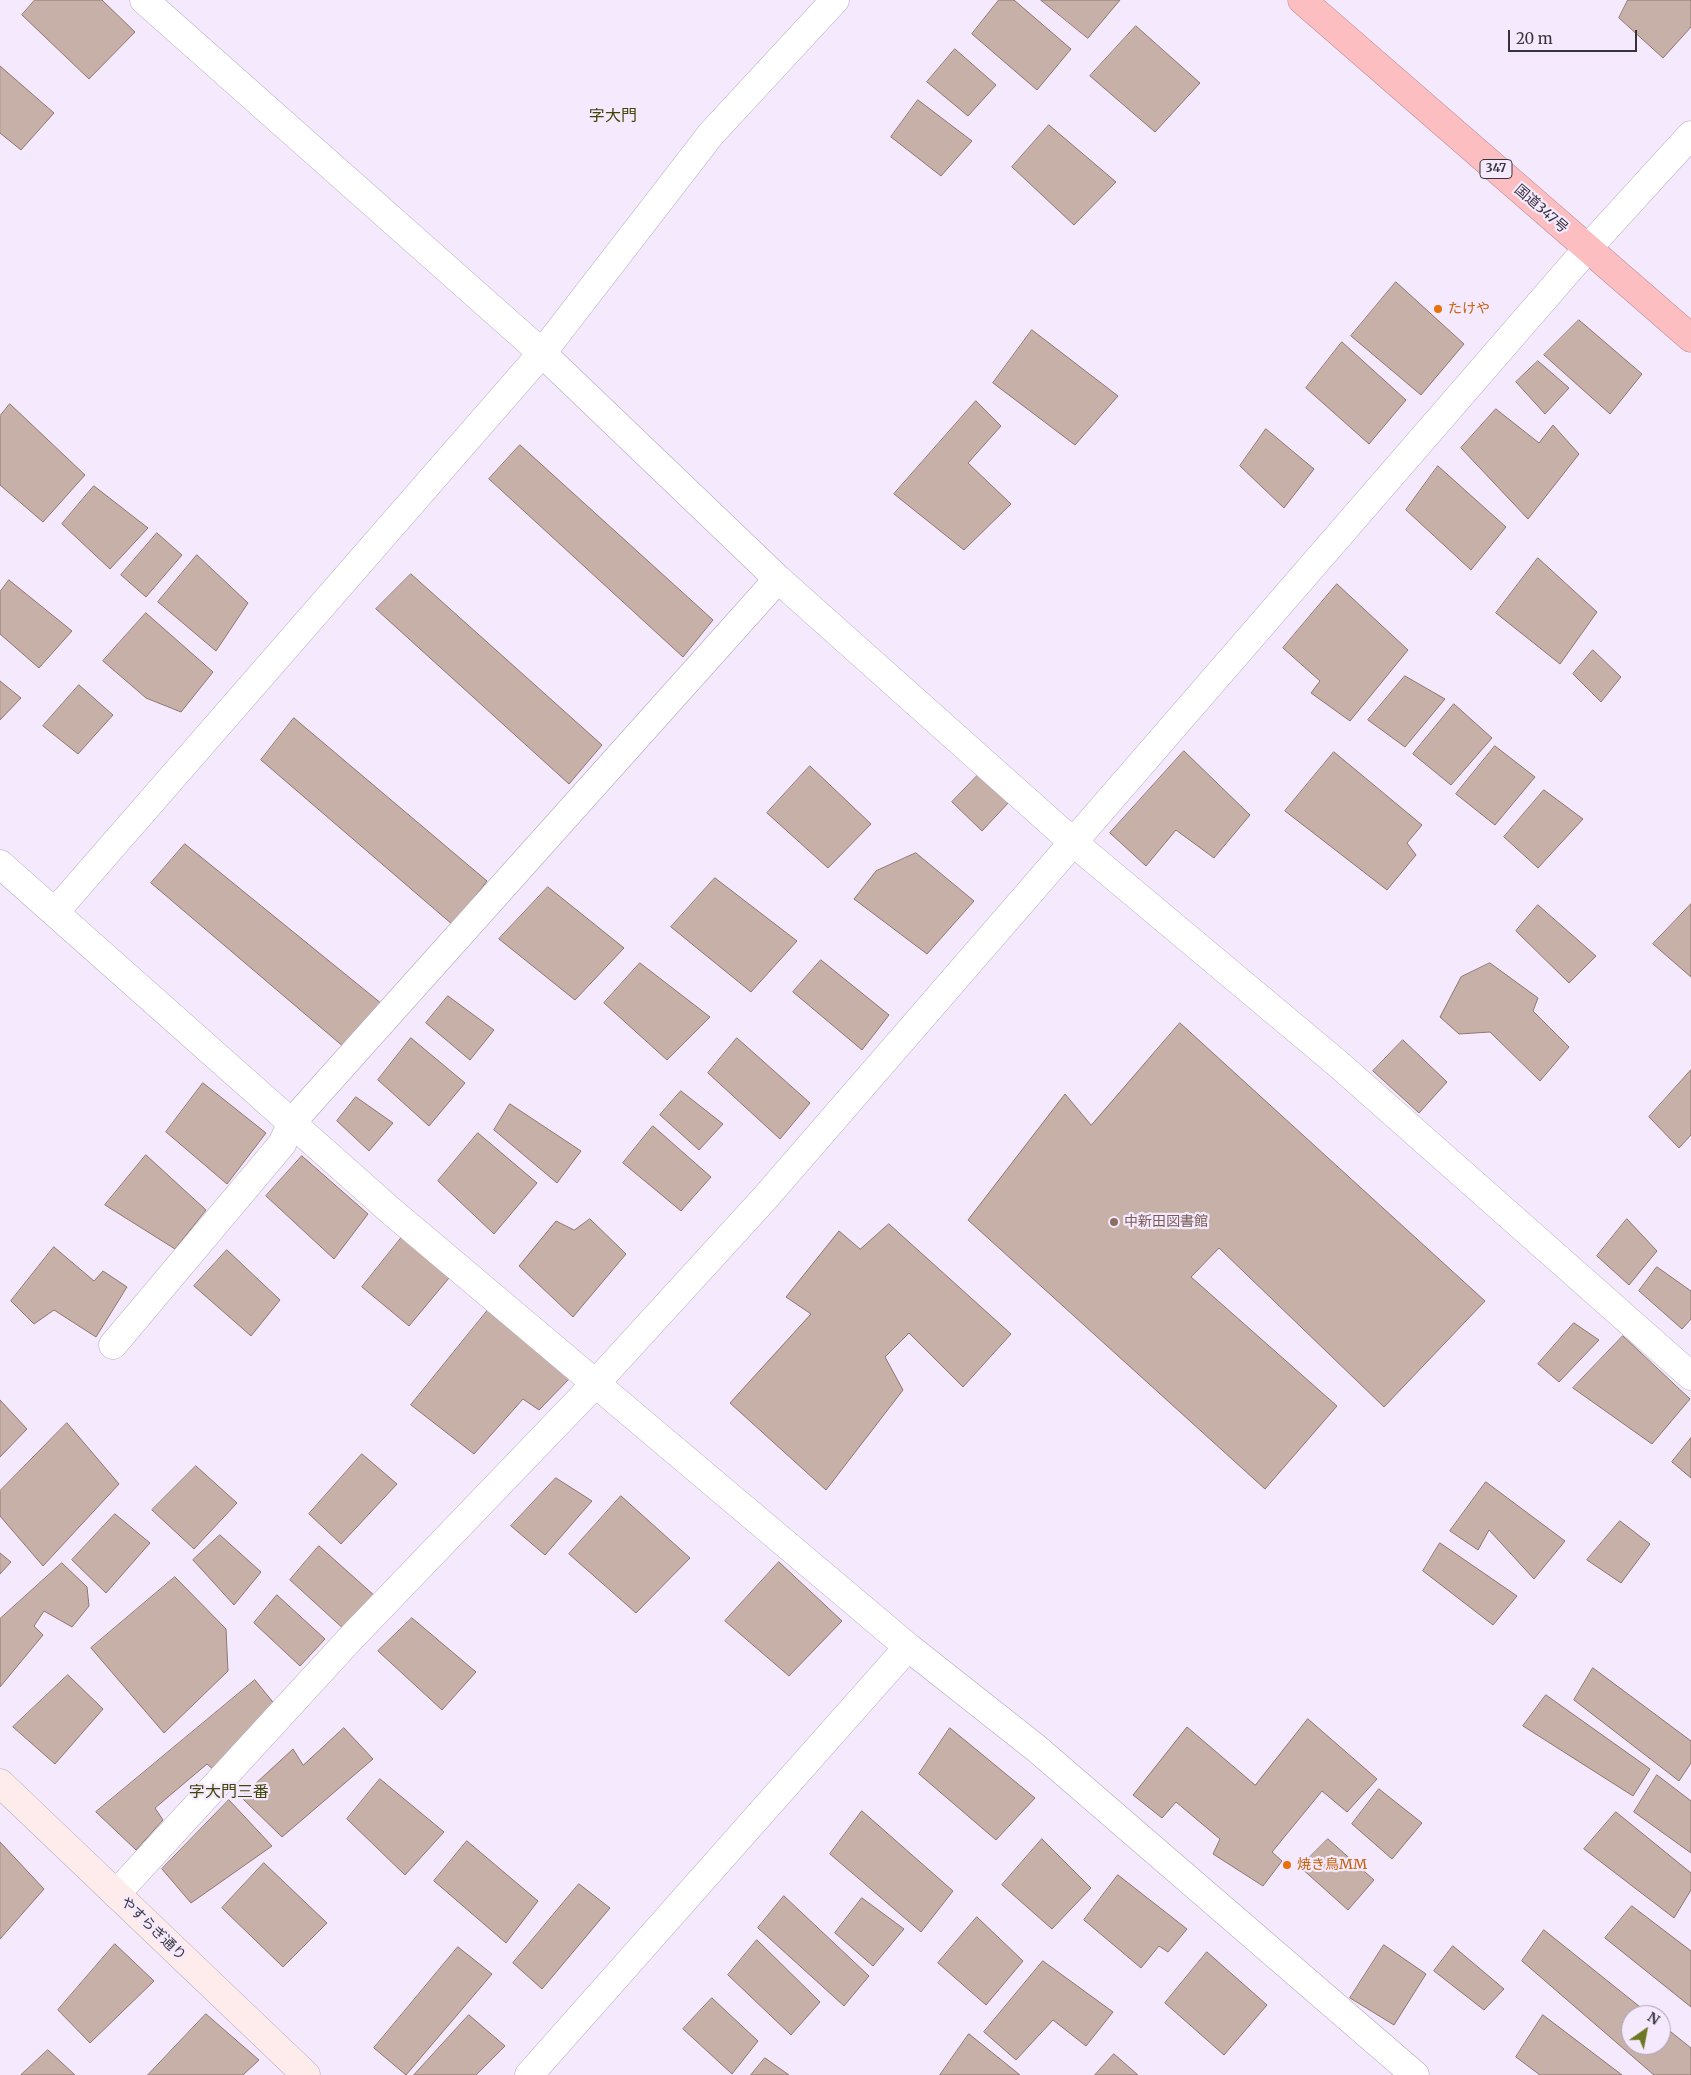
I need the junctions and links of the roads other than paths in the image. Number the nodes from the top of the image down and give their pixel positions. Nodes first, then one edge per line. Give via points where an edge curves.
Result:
1 (144, 0) edge
2 (836, 0) edge
3 (1302, 0) edge
4 (1691, 134) edge
5 (1587, 249) junction
6 (1691, 338) edge
7 (542, 353) junction
8 (778, 579) junction
9 (1074, 843) junction
10 (0, 864) edge
11 (55, 912) junction
12 (292, 1122) junction
13 (113, 1345) dead end
14 (1691, 1376) edge
15 (595, 1384) junction
16 (908, 1648) junction
17 (0, 1783) edge
18 (116, 1894) junction
19 (306, 2075) edge
20 (529, 2075) edge
21 (1416, 2075) edge

1 - 7 street
2 - 7 street via 711,134
3 - 5 highway, 国道347号 / 347
4 - 5 street
5 - 6 highway, 国道347号 / 347
5 - 9 street
7 - 8 street
7 - 11 street
8 - 9 street
8 - 12 street
9 - 14 street via 1338,1062
9 - 15 street via 765,1198
10 - 11 street
11 - 12 street
12 - 13 street via 282,1144
12 - 15 street
15 - 16 street
15 - 18 street via 350,1639
16 - 20 street
16 - 21 street via 1036,1748
17 - 18 street, やすらぎ通り
18 - 19 street, やすらぎ通り

